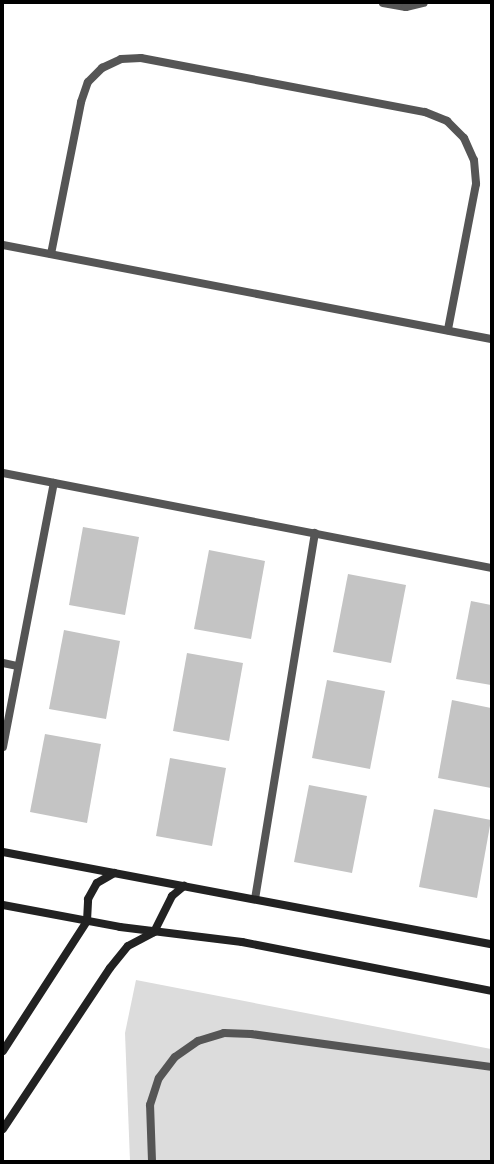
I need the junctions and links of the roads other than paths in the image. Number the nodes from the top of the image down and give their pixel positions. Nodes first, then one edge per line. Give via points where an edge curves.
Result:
1 (383, 3) edge
2 (424, 3) edge
3 (3, 245) edge
4 (51, 254) junction
5 (448, 330) junction
6 (491, 339) edge
7 (3, 473) edge
8 (54, 483) junction
9 (315, 533) junction
10 (491, 568) edge
11 (3, 663) edge
12 (17, 666) junction
13 (3, 746) edge
14 (3, 852) edge
15 (114, 872) junction
16 (184, 886) junction
17 (255, 899) junction
18 (3, 905) edge
19 (87, 921) junction
20 (154, 932) junction
21 (491, 944) edge
22 (491, 991) edge
23 (3, 1051) edge
24 (491, 1067) edge
25 (3, 1129) edge
26 (152, 1161) edge

1 - 2 street via 406,7
3 - 4 street
4 - 5 street
4 - 5 street via 81,102 93,78 102,68 121,59 141,58 425,112 447,121 464,138 474,160 476,184
5 - 6 street
7 - 8 street
8 - 9 street
8 - 12 street
9 - 10 street
9 - 17 street
11 - 12 street
12 - 13 street
14 - 15 street
15 - 16 street
15 - 19 street via 97,883 88,899
16 - 17 street
16 - 20 street via 172,896
17 - 21 street
18 - 19 street
19 - 20 street
19 - 23 street
20 - 22 street via 242,942
20 - 25 street via 128,946 110,968
24 - 26 street via 251,1034 224,1033 198,1041 181,1053 159,1078 150,1105

